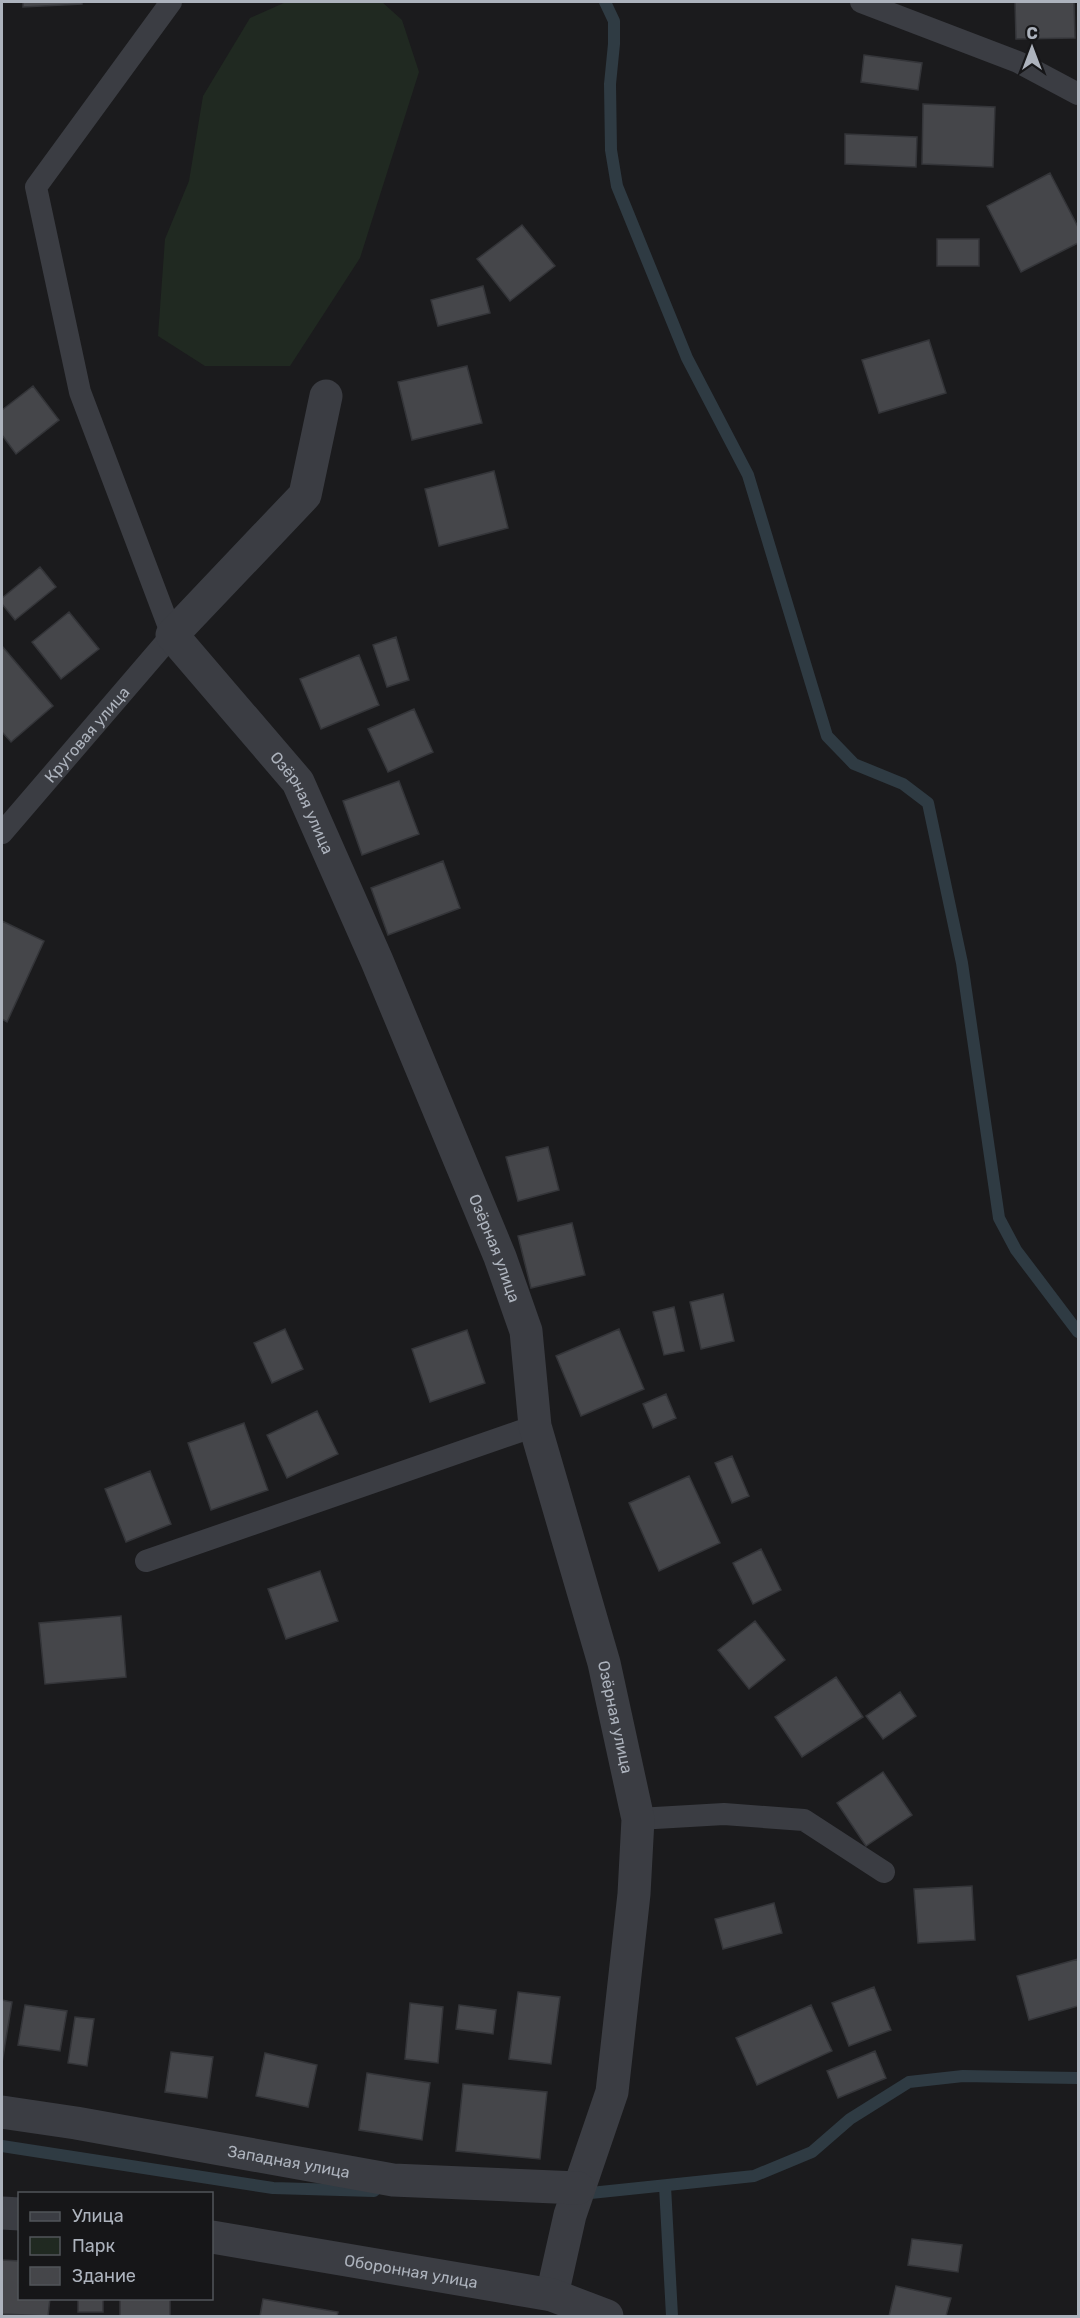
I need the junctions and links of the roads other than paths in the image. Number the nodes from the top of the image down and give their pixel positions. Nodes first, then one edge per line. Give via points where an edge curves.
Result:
1 (171, 2) edge
2 (861, 2) edge
3 (1078, 94) edge
4 (326, 396) dead end
5 (172, 635) junction
6 (2, 833) edge
7 (535, 1426) junction
8 (146, 1561) dead end
9 (638, 1819) junction
10 (884, 1872) dead end
11 (2, 2112) edge
12 (574, 2202) junction
13 (2, 2213) edge
14 (18, 2214) edge
15 (213, 2237) edge
16 (552, 2295) junction
17 (607, 2316) edge

1 - 5 lane via 36,187 80,393
2 - 3 lane via 1018,62
4 - 5 street via 305,495
5 - 6 lane, Круговая улица
5 - 7 street, Озёрная улица via 298,782 500,1257 526,1331
7 - 8 lane
7 - 9 street, Озёрная улица via 604,1663
9 - 10 lane via 724,1814 804,1820
9 - 12 street, Озёрная улица via 634,1894 612,2092
11 - 12 street, Западная улица via 393,2180
12 - 16 street, Озёрная улица
13 - 14 street
15 - 16 street, Оборонная улица
16 - 17 street, Оборонная улица

